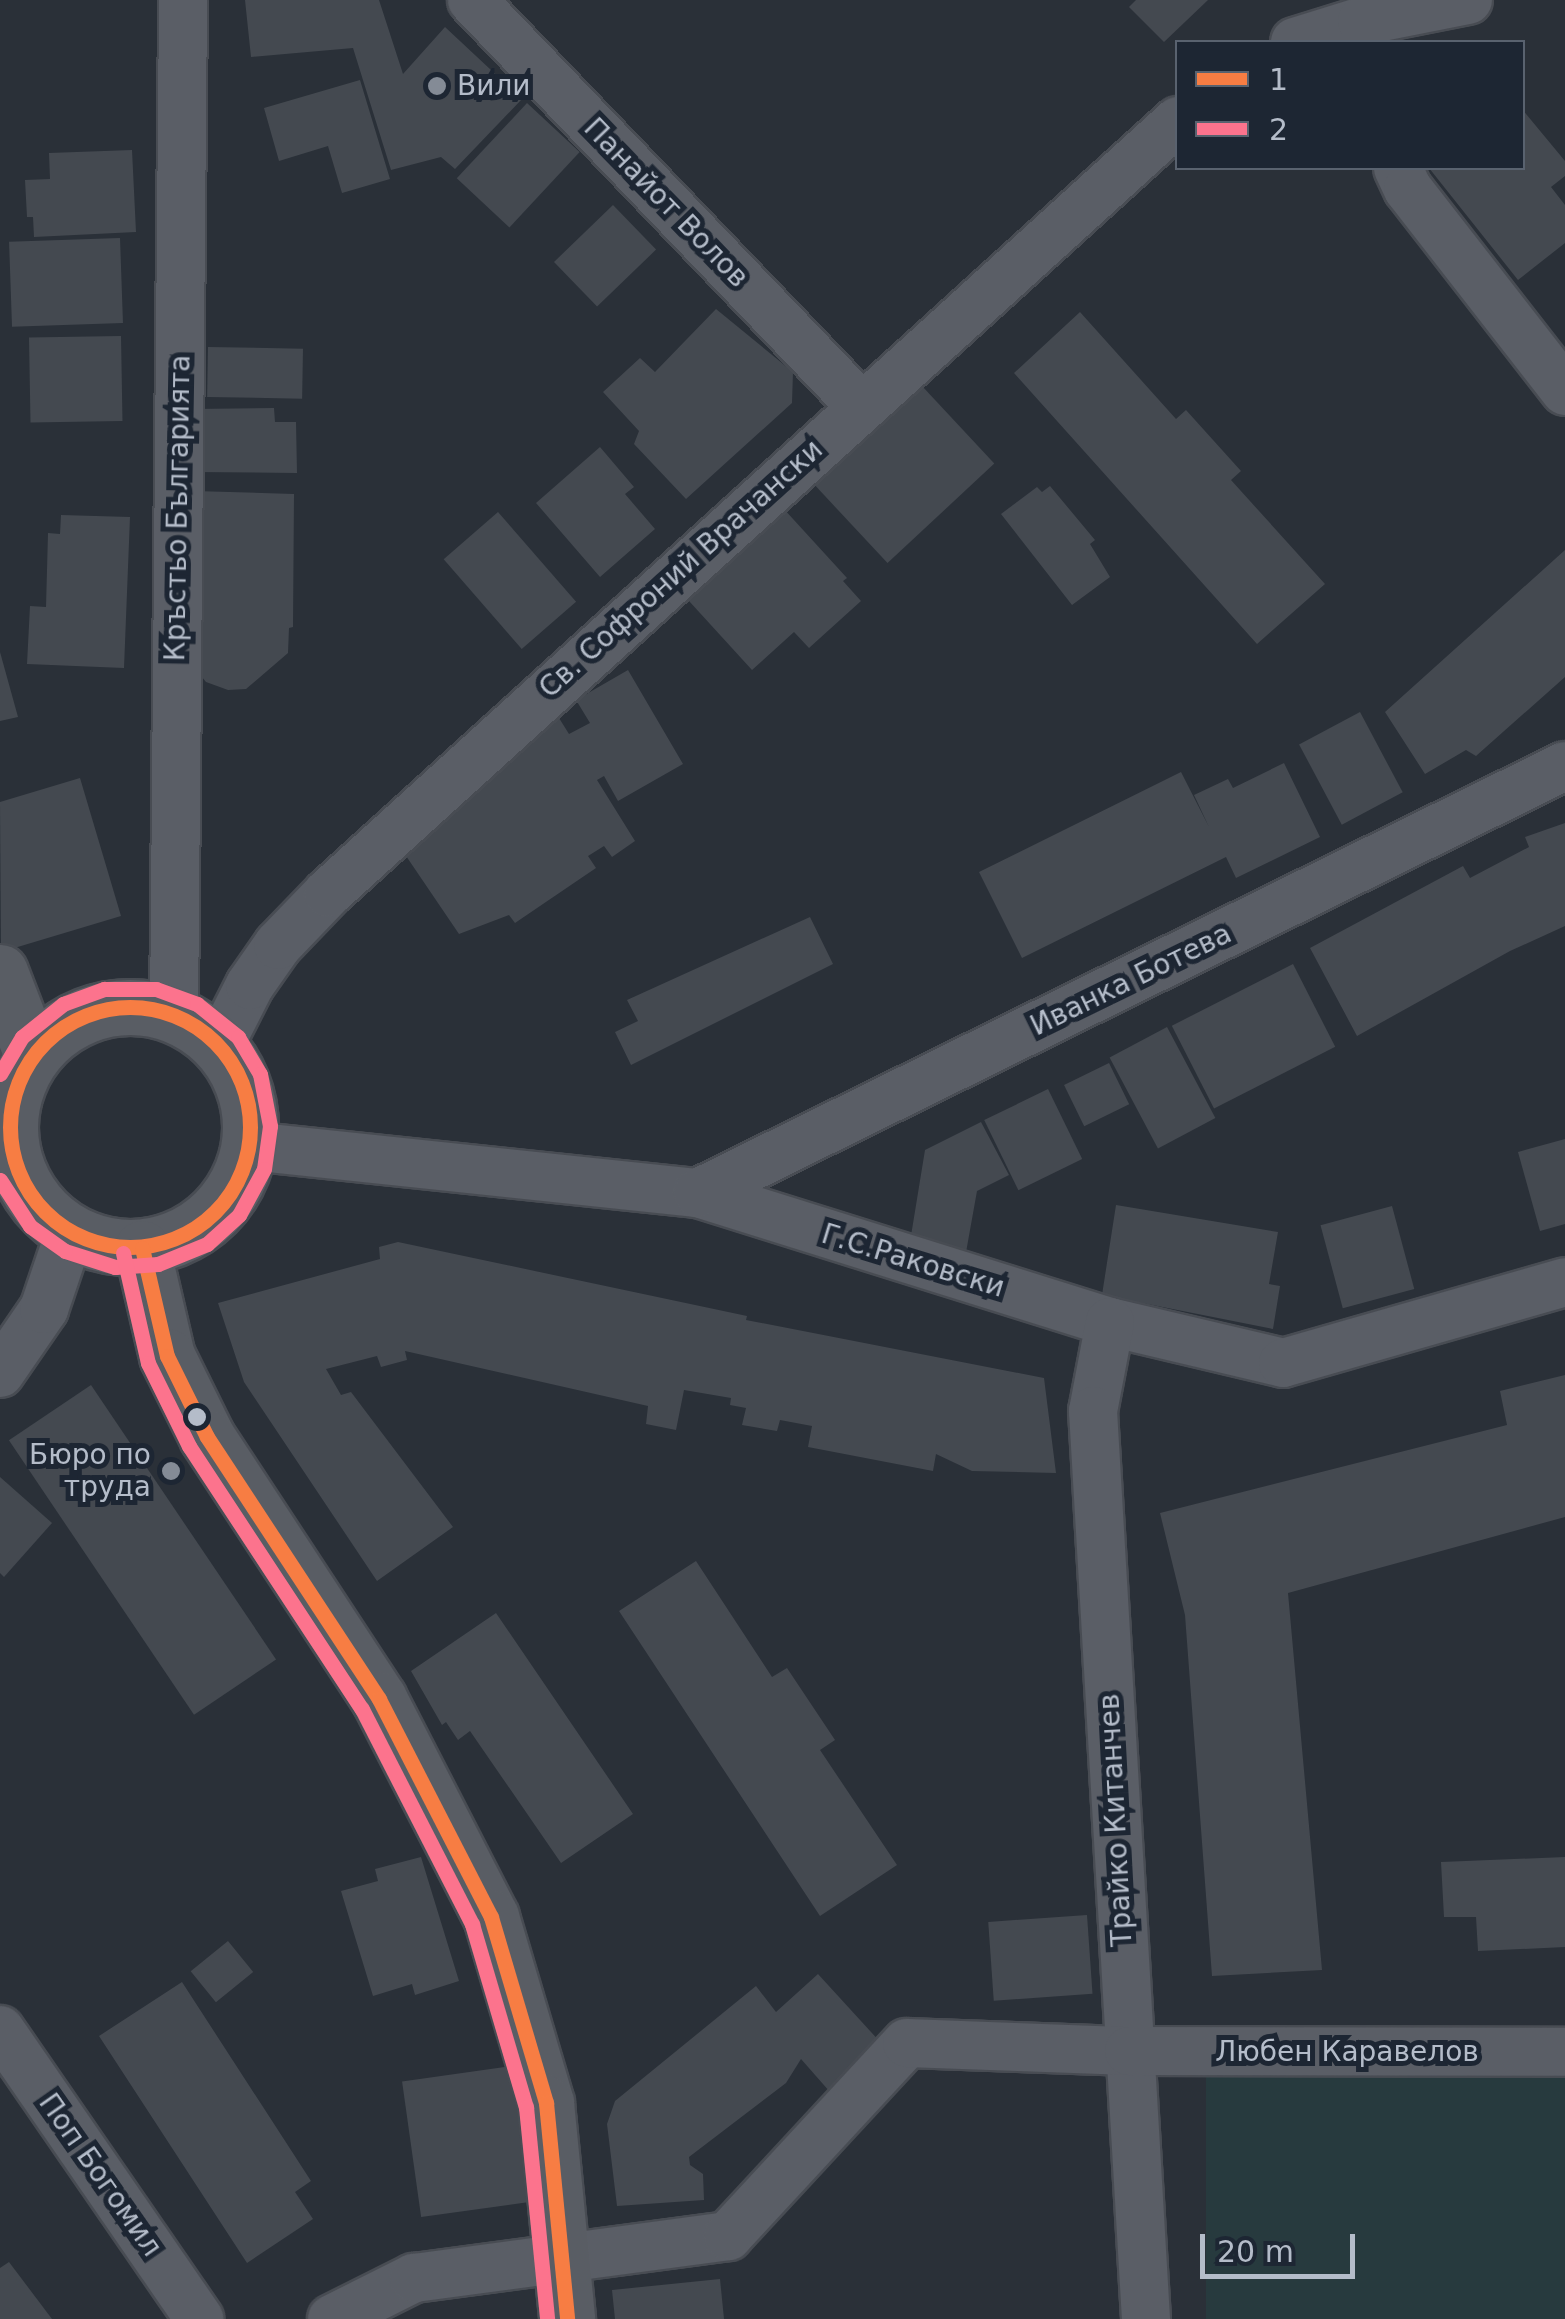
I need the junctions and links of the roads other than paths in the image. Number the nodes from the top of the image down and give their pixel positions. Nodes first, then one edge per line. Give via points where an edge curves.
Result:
1 (184, 0) edge
2 (472, 0) edge
3 (1468, 0) edge
4 (1360, 21) edge
5 (1302, 40) edge
6 (1175, 124) edge
7 (1399, 170) edge
8 (1565, 391) edge
9 (860, 405) junction
10 (1565, 766) edge
11 (0, 972) edge
12 (174, 1015) junction
13 (218, 1046) junction
14 (15, 1081) edge
15 (250, 1146) junction
16 (698, 1193) junction
17 (70, 1232) junction
18 (142, 1248) junction
19 (1565, 1282) edge
20 (1110, 1322) junction
21 (0, 1374) edge
22 (0, 2030) edge
23 (1129, 2051) junction
24 (1565, 2052) edge
25 (562, 2262) junction
26 (199, 2319) edge
27 (332, 2319) edge
28 (567, 2319) edge
29 (1146, 2319) edge

1 - 12 street, Кръстьо Българията
2 - 9 street, Панайот Волов
3 - 4 street
4 - 5 street
6 - 9 street, Св. Софроний Врачански
7 - 8 street
9 - 13 street, Св. Софроний Врачански via 328,892 278,945
10 - 16 street, Иванка Ботева
11 - 14 street
12 - 13 street
12 - 14 street via 144,1007 81,1016 54,1032
13 - 15 street via 239,1076 250,1110
14 - 17 street via 9,1140 19,1177 40,1208
15 - 16 street, Г.С.Раковски
15 - 18 street via 241,1176 213,1214 174,1240
16 - 20 street, Г.С.Раковски
17 - 18 street via 118,1248
17 - 21 street via 44,1309
18 - 25 street via 167,1356 207,1438 378,1700 491,1918 546,2103
19 - 20 street, Г.С.Раковски via 1283,1363
20 - 23 street, Трайко Китанчев via 1093,1411
22 - 26 street, Поп Богомил
23 - 24 street, Любен Каравелов
23 - 25 street, Любен Каравелов via 907,2043 728,2236
23 - 29 street, Трайко Китанчев
25 - 27 street, Любен Каравелов via 414,2278
25 - 28 street

